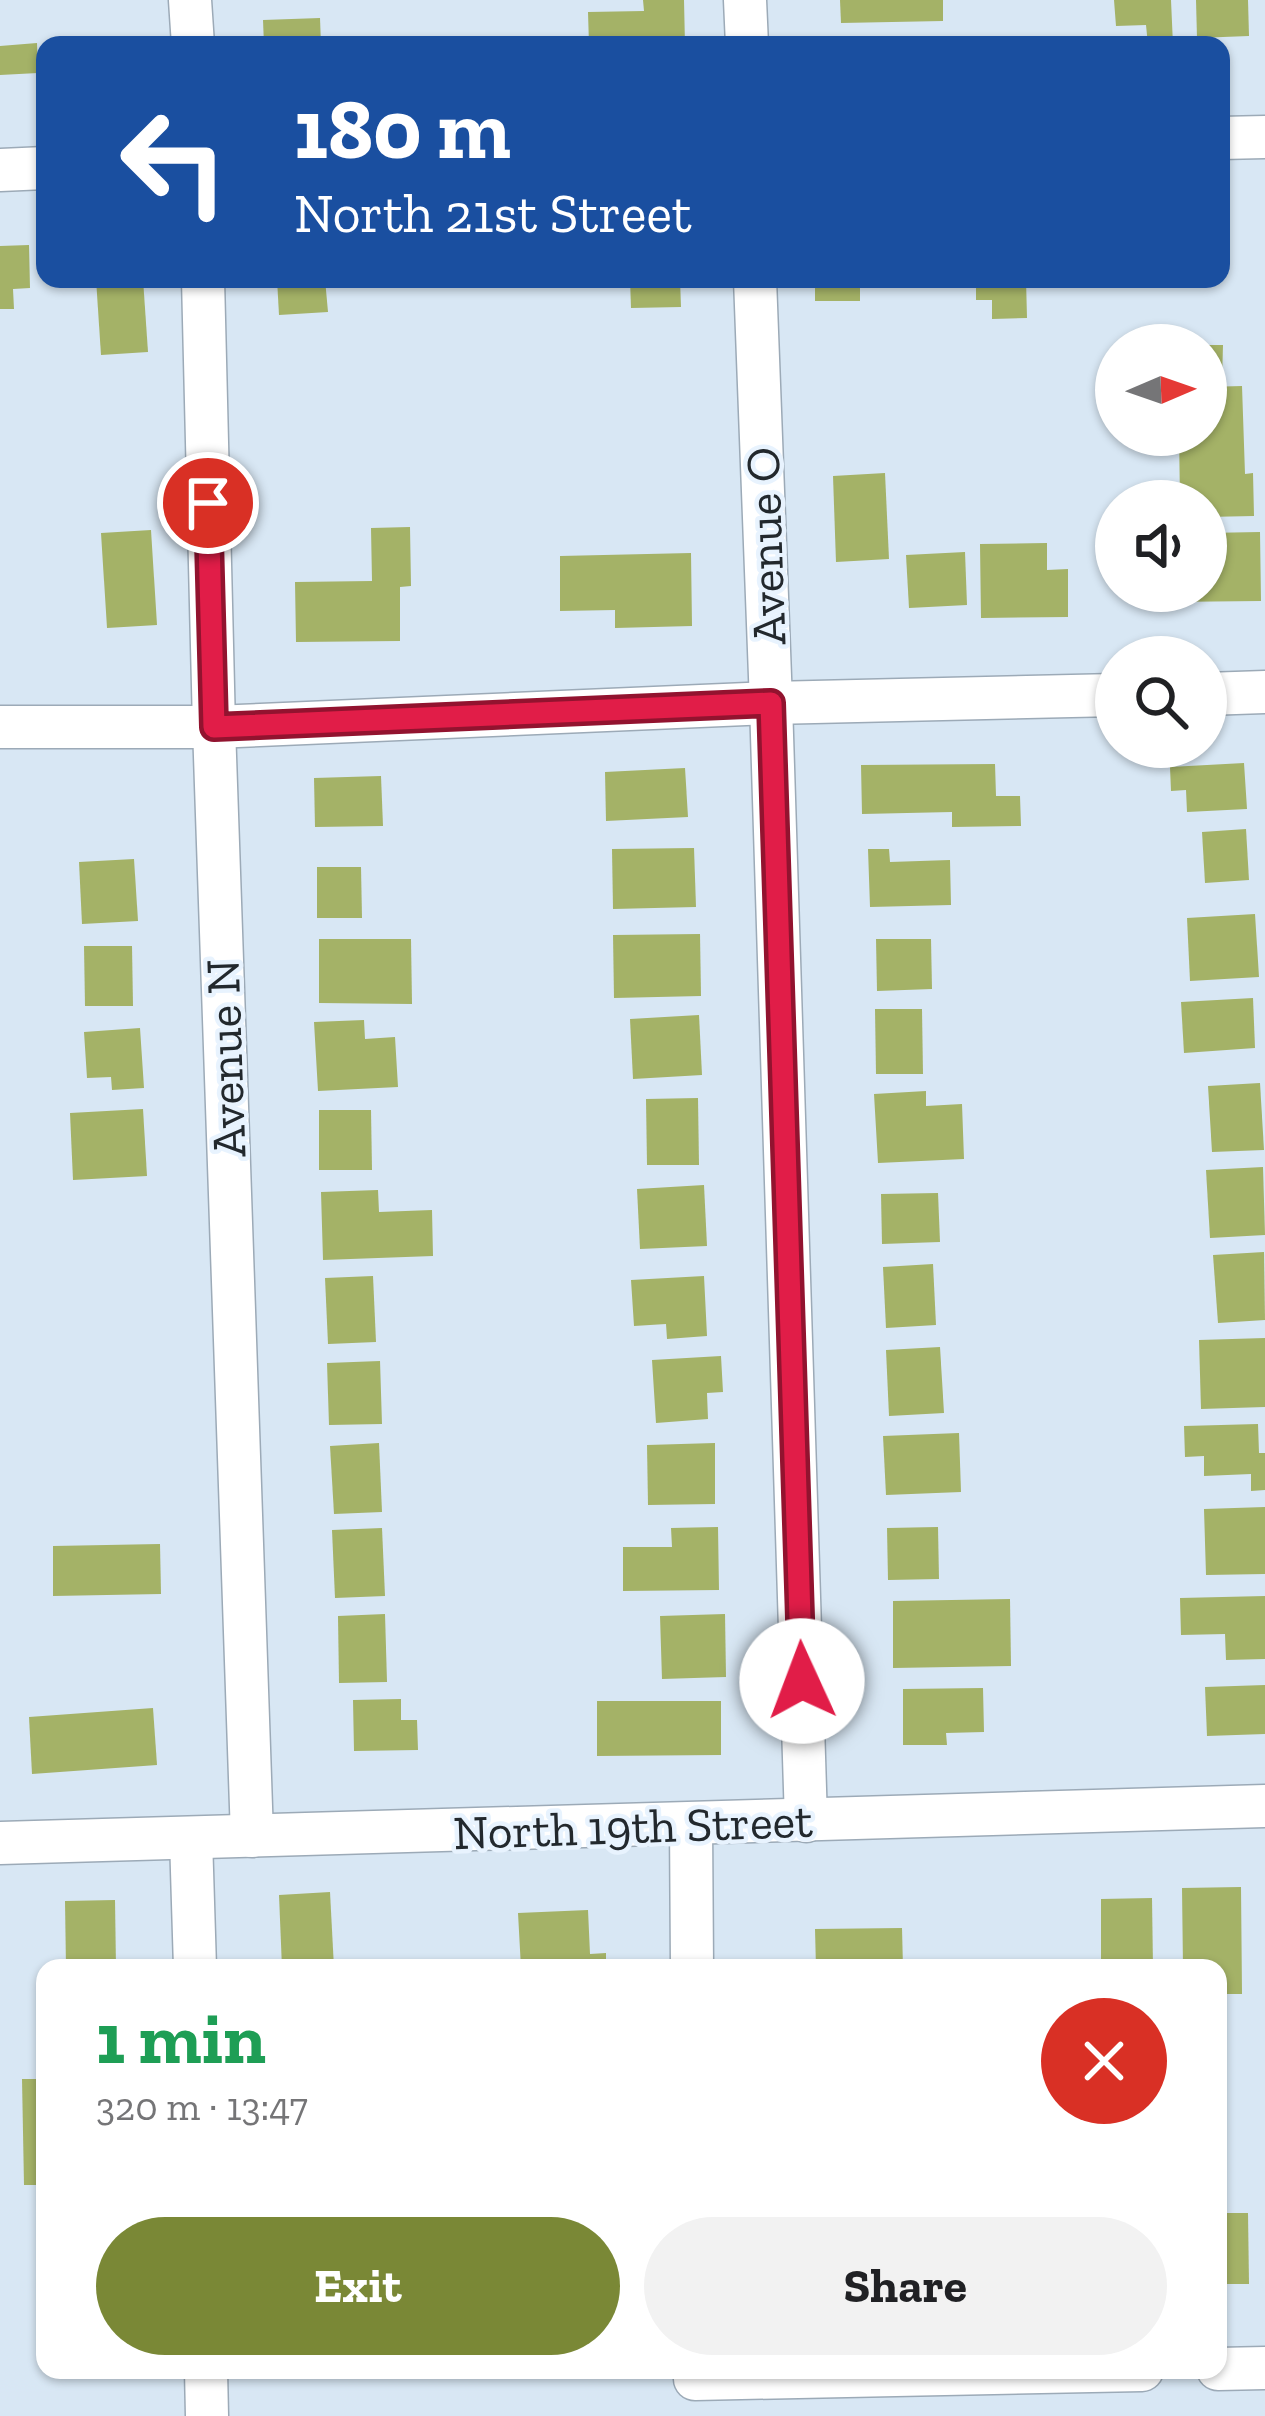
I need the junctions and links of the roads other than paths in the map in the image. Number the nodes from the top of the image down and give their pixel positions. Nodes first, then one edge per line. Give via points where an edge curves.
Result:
1 (190, 0) edge
2 (745, 0) edge
3 (192, 36) edge
4 (746, 36) edge
5 (1265, 137) edge
6 (1230, 138) edge
7 (36, 168) edge
8 (0, 170) edge
9 (203, 288) edge
10 (755, 288) edge
11 (1265, 692) edge
12 (1227, 693) edge
13 (1095, 695) edge
14 (771, 703) junction
15 (0, 727) edge
16 (214, 727) junction
17 (1265, 1806) edge
18 (806, 1821) junction
19 (692, 1824) junction
20 (252, 1836) junction
21 (191, 1838) junction
22 (0, 1843) edge
23 (195, 1959) edge
24 (692, 1959) edge
25 (1227, 2368) edge
26 (1265, 2368) edge
27 (206, 2379) edge
28 (918, 2379) edge
29 (695, 2388) edge
30 (208, 2416) edge

1 - 3 street
2 - 4 street
5 - 6 street
7 - 8 street
9 - 16 street, Avenue N
10 - 14 street, Avenue O
11 - 12 street
13 - 14 street
14 - 16 street
14 - 18 street, Avenue O
15 - 16 street
16 - 20 street, Avenue N
17 - 18 street, North 19th Street
18 - 19 street, North 19th Street
19 - 20 street, North 19th Street
19 - 24 street
20 - 21 street, North 19th Street
21 - 22 street, North 19th Street
21 - 23 street
25 - 26 street
27 - 30 street
28 - 29 street

